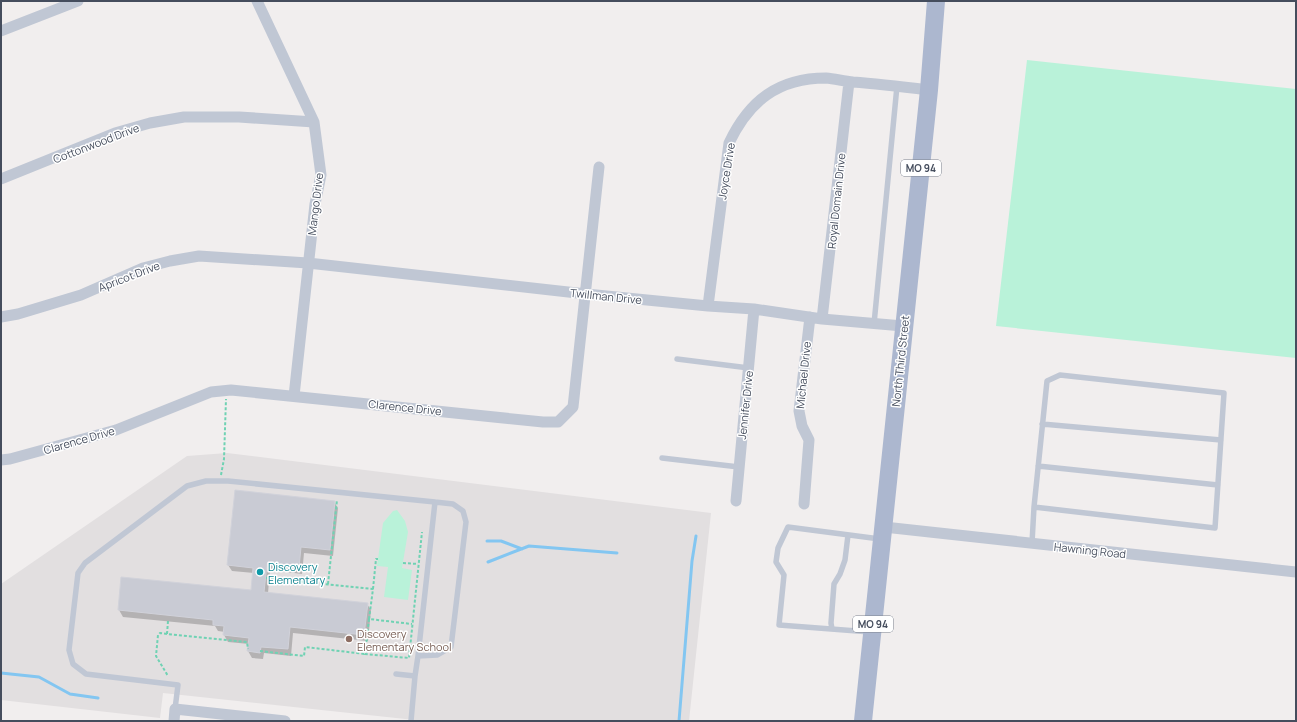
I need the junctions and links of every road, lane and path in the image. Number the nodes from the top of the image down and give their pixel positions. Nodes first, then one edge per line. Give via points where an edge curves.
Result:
1 (78, 1) edge
2 (256, 1) edge
3 (936, 1) edge
4 (1, 31) edge
5 (849, 82) junction
6 (897, 86) junction
7 (929, 90) junction
8 (314, 122) junction
9 (599, 167) dead end
10 (1, 179) edge
11 (308, 263) junction
12 (586, 294) junction
13 (708, 306) junction
14 (754, 309) junction
15 (1, 317) edge
16 (810, 317) junction
17 (822, 319) junction
18 (874, 324) junction
19 (903, 326) junction
20 (677, 359) dead end
21 (749, 368) junction
22 (227, 390) junction
23 (294, 396) junction
24 (1042, 424) junction
25 (1221, 440) junction
26 (662, 458) dead end
27 (1, 460) edge
28 (1038, 466) junction
29 (739, 467) junction
30 (221, 475) dead end
31 (1218, 485) junction
32 (337, 498) dead end
33 (736, 501) dead end
34 (436, 502) junction
35 (804, 504) dead end
36 (1034, 507) junction
37 (422, 532) dead end
38 (883, 533) junction
39 (848, 535) junction
40 (1032, 543) junction
41 (378, 559) dead end
42 (403, 563) dead end
43 (418, 564) junction
44 (1296, 572) edge
45 (266, 578) dead end
46 (328, 584) junction
47 (373, 589) junction
48 (369, 618) junction
49 (168, 621) dead end
50 (412, 624) junction
51 (832, 629) junction
52 (872, 632) junction
53 (167, 634) junction
54 (248, 649) dead end
55 (260, 651) dead end
56 (365, 654) junction
57 (418, 656) junction
58 (396, 674) dead end
59 (168, 676) dead end
60 (415, 676) junction
61 (175, 710) junction
62 (174, 721) edge
63 (285, 721) edge
64 (411, 721) edge
65 (863, 721) edge

1 - 4 street
2 - 8 street, Mango Drive
3 - 7 main road, North Third Street / MO 94
5 - 6 street, Joyce Drive
5 - 13 street, Joyce Drive via 827,78 788,84 754,104 736,129 729,143
5 - 17 street, Royal Domain Drive
6 - 7 street, Joyce Drive
6 - 18 lane
7 - 19 main road, North Third Street / MO 94
8 - 10 street, Cottonwood Drive via 184,117 150,123 115,133
8 - 11 street, Mango Drive via 321,175
9 - 12 street, Clarence Drive
11 - 12 street, Twillman Drive
11 - 15 street, Apricot Drive via 200,256 170,260 142,268 81,295
11 - 23 street, Mango Drive
12 - 13 street, Twillman Drive
12 - 23 street, Clarence Drive via 573,407 558,422
13 - 14 street, Twillman Drive
14 - 16 street, Twillman Drive
14 - 21 street, Jennifer Drive
16 - 17 street, Twillman Drive
16 - 35 street, Michael Drive via 798,411 809,440
17 - 18 street, Twillman Drive
18 - 19 street, Twillman Drive
19 - 38 main road, North Third Street / MO 94
20 - 21 lane
21 - 29 street, Jennifer Drive
22 - 23 street, Clarence Drive
22 - 27 street, Clarence Drive via 211,392 116,430
22 - 30 path
24 - 25 lane
24 - 25 lane via 1047,381 1060,375 1224,393
24 - 28 lane
25 - 31 lane
26 - 29 lane
28 - 31 lane
28 - 36 lane
29 - 33 street, Jennifer Drive
31 - 36 lane via 1215,528
32 - 46 path
34 - 57 lane
34 - 57 lane via 453,504 463,511 466,522 451,647 437,655
34 - 61 lane via 206,481 187,486 84,563 78,573 69,650 73,664 86,674 178,685
36 - 40 lane
37 - 43 path
38 - 39 lane
38 - 40 street, Hawning Road
38 - 52 main road, North Third Street / MO 94
39 - 51 lane via 845,560 834,584
39 - 51 lane via 788,527 778,548 776,562 784,575 779,625
40 - 44 street, Hawning Road
41 - 47 path
42 - 43 path
43 - 50 path
45 - 46 path
46 - 47 path
47 - 48 path
48 - 50 path
48 - 56 path
49 - 53 path
50 - 56 path via 409,658
51 - 52 lane
52 - 65 main road, North Third Street / MO 94
53 - 54 path via 248,642
53 - 59 path via 158,635 156,656
55 - 56 path via 304,656 305,647
57 - 60 lane
58 - 60 lane
60 - 64 lane
61 - 62 street
61 - 63 street

